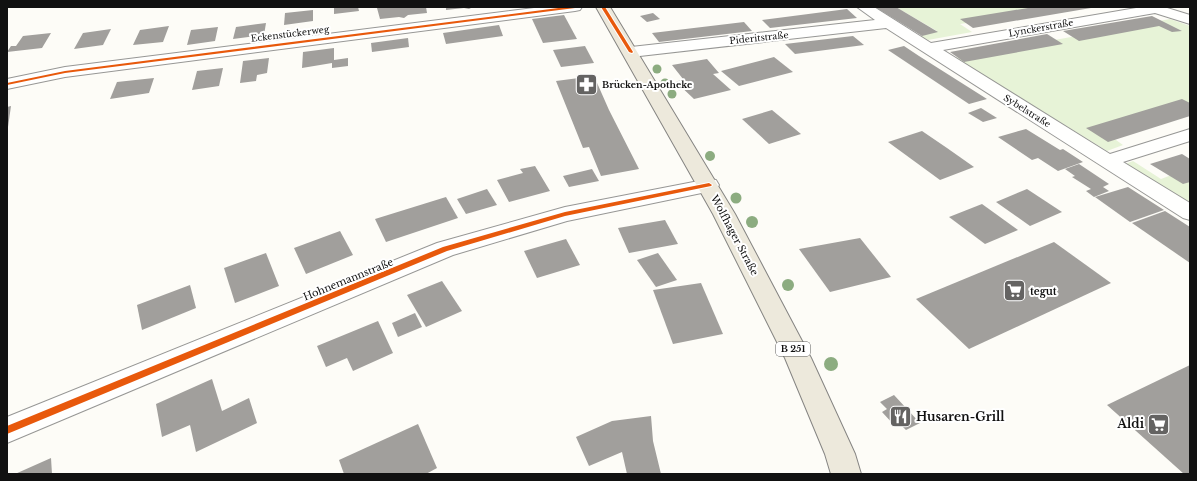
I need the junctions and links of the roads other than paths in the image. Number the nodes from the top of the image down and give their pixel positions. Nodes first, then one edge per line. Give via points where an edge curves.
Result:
1 (575, 7) edge
2 (603, 7) edge
3 (864, 7) edge
4 (1153, 8) edge
5 (1190, 20) edge
6 (888, 23) junction
7 (928, 48) junction
8 (630, 52) junction
9 (7, 84) edge
10 (1190, 135) edge
11 (1107, 161) junction
12 (709, 185) junction
13 (1190, 213) edge
14 (7, 430) edge
15 (846, 474) edge

1 - 9 street, Eckenstückerweg via 65,72
2 - 8 main road, Wolfhager Straße / B 251
3 - 6 street, Sybelstraße
4 - 5 street
4 - 7 street, Lynckerstraße
6 - 7 street, Sybelstraße
6 - 8 street, Pideritstraße
7 - 11 street, Sybelstraße
8 - 12 main road, Wolfhager Straße / B 251
10 - 11 street
11 - 13 street, Sybelstraße
12 - 14 street, Hohnemannstraße via 565,214 445,249
12 - 15 main road, Wolfhager Straße / B 251 via 798,358 840,454

